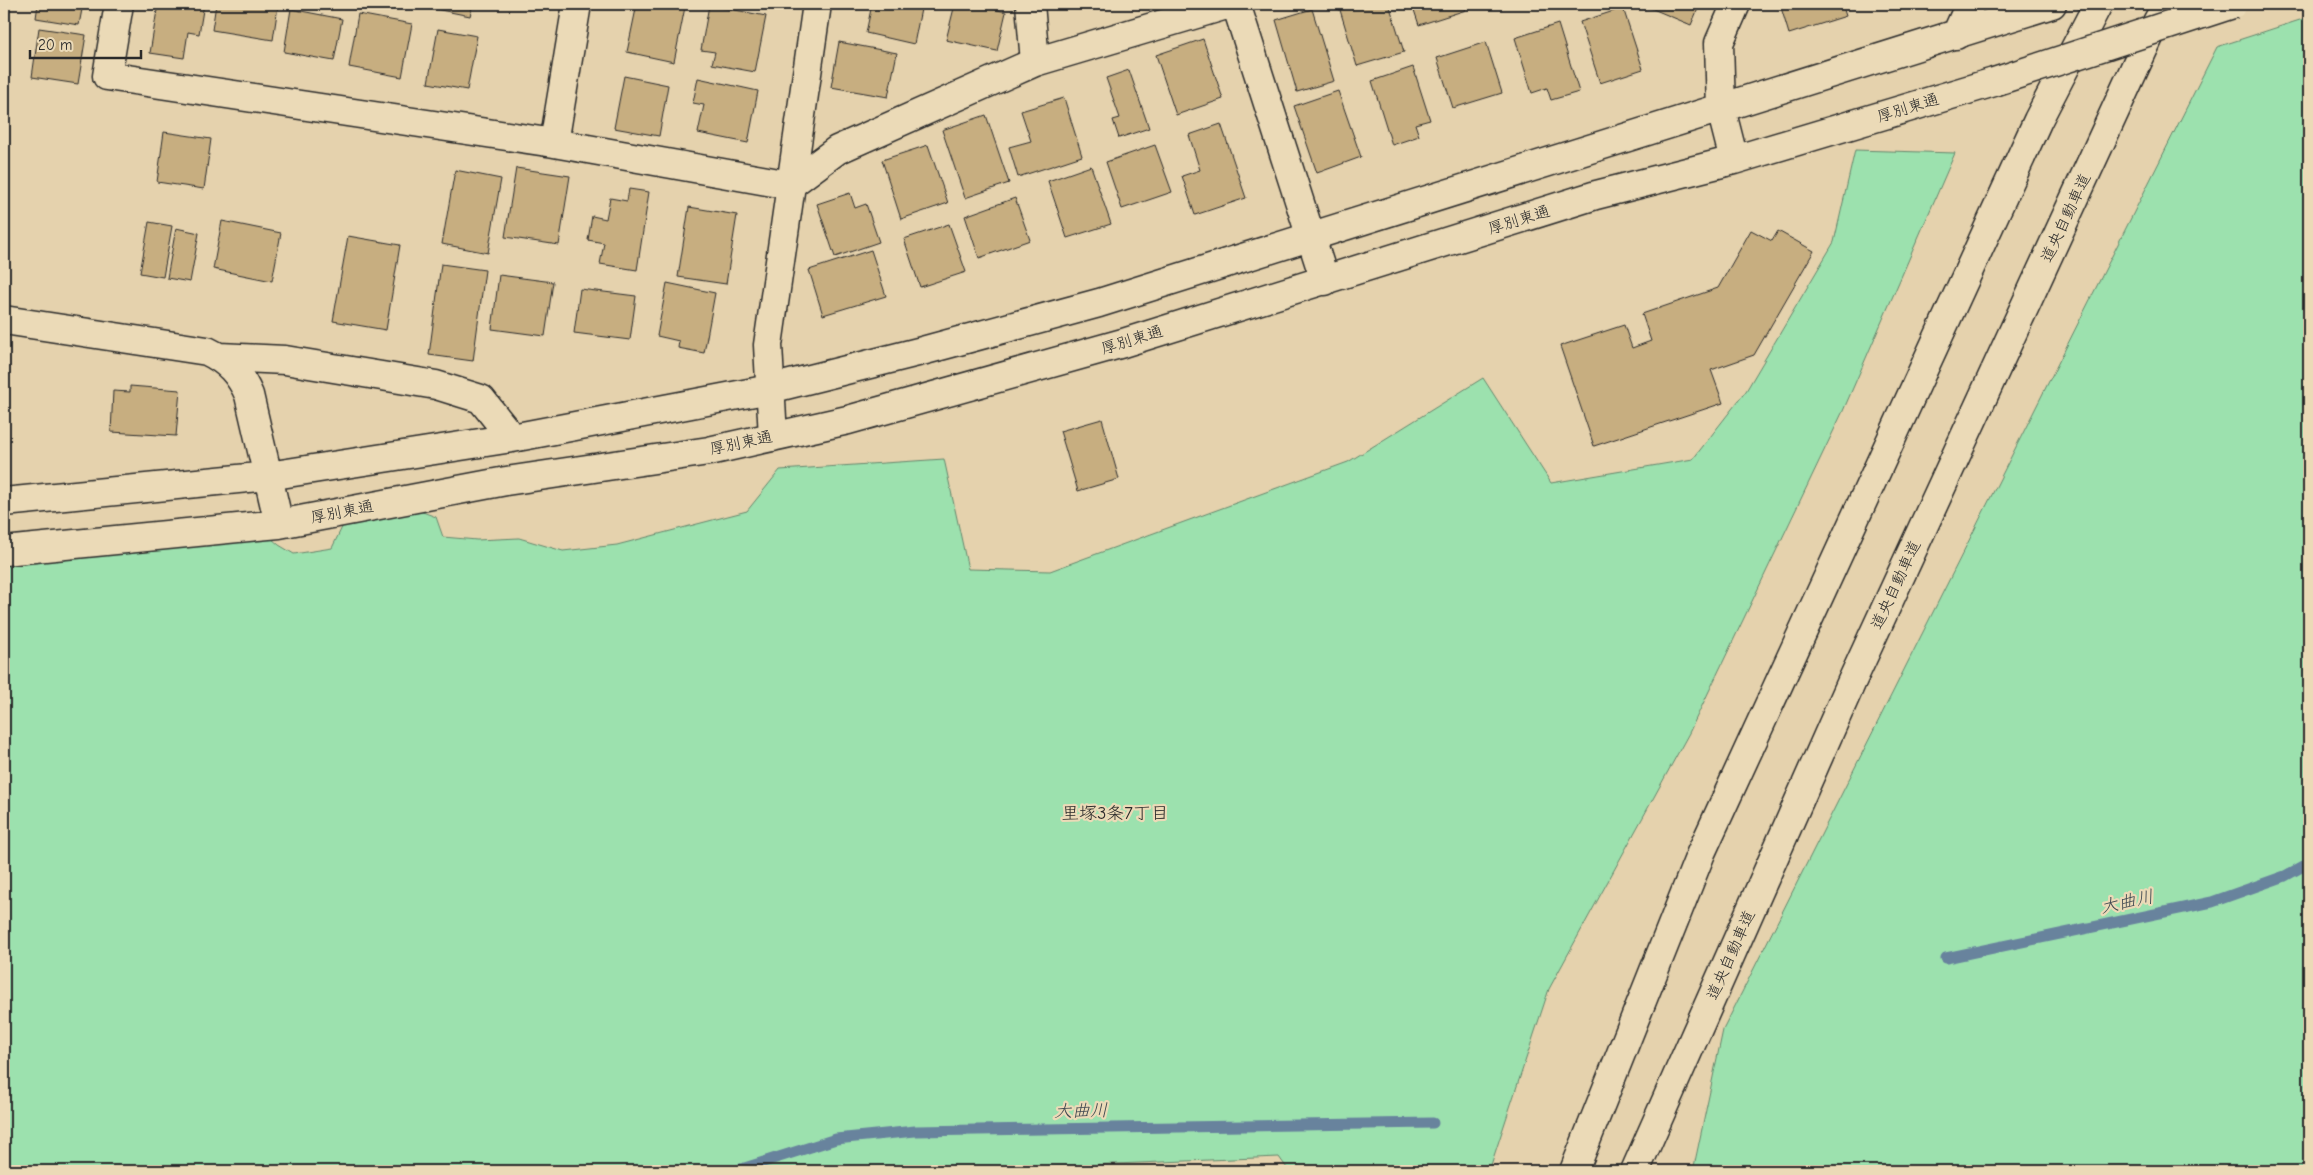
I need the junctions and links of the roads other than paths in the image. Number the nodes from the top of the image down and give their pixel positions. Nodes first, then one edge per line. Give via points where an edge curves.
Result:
1 (119, 4) edge
2 (577, 4) edge
3 (817, 4) edge
4 (1030, 4) edge
5 (1230, 4) edge
6 (1236, 4) edge
7 (1736, 4) edge
8 (1970, 4) edge
9 (2098, 4) edge
10 (2167, 4) edge
11 (2233, 4) edge
12 (2044, 6) edge
13 (1956, 35) junction
14 (1036, 62) junction
15 (1722, 109) junction
16 (554, 143) junction
17 (1734, 160) junction
18 (790, 184) junction
19 (1312, 237) junction
20 (1326, 280) junction
21 (4, 320) edge
22 (219, 357) junction
23 (770, 389) junction
24 (773, 437) junction
25 (512, 438) junction
26 (268, 476) junction
27 (4, 502) edge
28 (279, 524) junction
29 (4, 551) edge
30 (1574, 1171) edge
31 (1635, 1171) edge

1 - 16 main road via 107,76
2 - 16 main road
3 - 18 main road
4 - 14 main road
5 - 14 main road
6 - 19 main road
7 - 15 main road via 1720,43
8 - 13 main road
9 - 30 main road via 2034,129 1701,853
10 - 31 main road, 道央自動車道 via 1852,681
11 - 17 main road, 厚別東通, bridge via 1994,82
12 - 13 main road
13 - 15 main road
14 - 18 main road via 837,150
15 - 17 main road
15 - 19 main road
16 - 18 main road
17 - 20 main road, 厚別東通 via 1596,195
18 - 23 main road via 768,345
19 - 20 main road
19 - 23 main road via 1099,302
20 - 24 main road, 厚別東通 via 1123,343 872,414
21 - 22 main road via 207,351
22 - 25 main road via 285,360 436,385 481,398
22 - 26 main road via 242,378
23 - 24 main road
23 - 25 main road
24 - 28 main road, 厚別東通 via 708,451 506,481
25 - 26 main road
26 - 27 main road
26 - 28 main road
28 - 29 main road, 厚別東通

